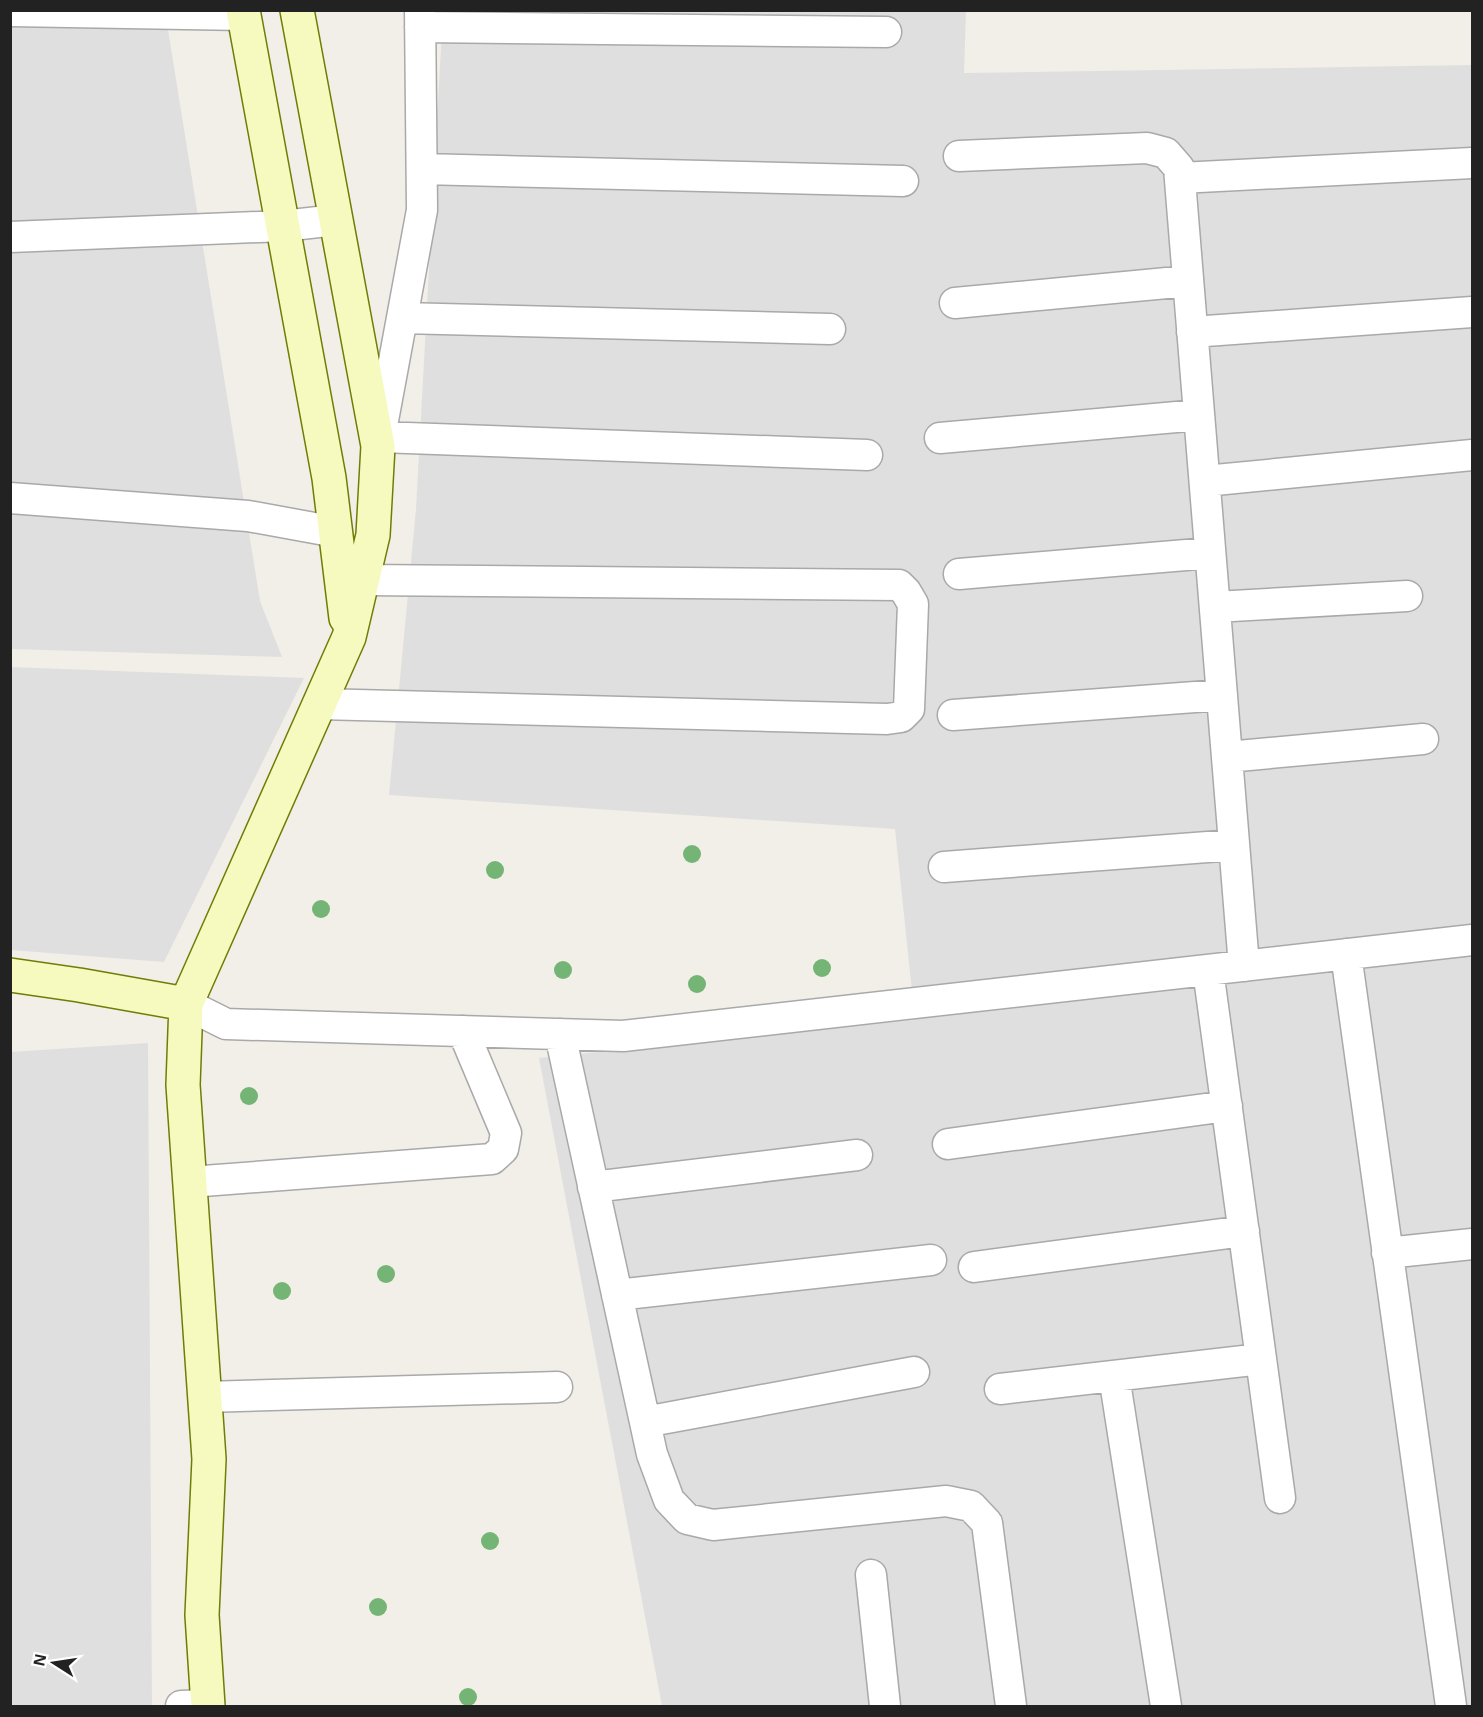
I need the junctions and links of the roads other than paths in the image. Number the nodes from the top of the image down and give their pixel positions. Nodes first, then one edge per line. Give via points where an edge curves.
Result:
1 (297, 10) edge
2 (10, 11) edge
3 (81, 11) edge
4 (244, 13) edge
5 (420, 19) edge
6 (886, 32) dead end
7 (959, 156) dead end
8 (1473, 163) edge
9 (422, 169) junction
10 (1180, 178) junction
11 (903, 181) dead end
12 (336, 220) junction
13 (283, 226) junction
14 (10, 237) edge
15 (1188, 281) junction
16 (955, 303) dead end
17 (1473, 312) edge
18 (402, 318) junction
19 (830, 329) dead end
20 (1192, 332) junction
21 (1199, 415) junction
22 (940, 438) dead end
23 (379, 442) junction
24 (867, 454) dead end
25 (1473, 455) edge
26 (1204, 481) junction
27 (10, 498) edge
28 (336, 532) junction
29 (1210, 553) junction
30 (959, 574) dead end
31 (363, 580) junction
32 (1407, 596) dead end
33 (1215, 607) junction
34 (349, 637) junction
35 (1222, 695) junction
36 (319, 704) junction
37 (953, 715) dead end
38 (1423, 739) dead end
39 (1227, 757) junction
40 (1234, 845) junction
41 (944, 867) dead end
42 (1473, 940) edge
43 (1346, 954) junction
44 (1244, 966) junction
45 (1208, 970) junction
46 (10, 975) edge
47 (186, 1004) junction
48 (463, 1031) junction
49 (560, 1034) junction
50 (1227, 1106) junction
51 (948, 1144) dead end
52 (857, 1155) dead end
53 (190, 1182) junction
54 (593, 1187) junction
55 (1244, 1231) junction
56 (1473, 1244) edge
57 (1387, 1253) junction
58 (931, 1260) dead end
59 (974, 1267) dead end
60 (617, 1295) junction
61 (1261, 1359) junction
62 (914, 1372) dead end
63 (1114, 1376) junction
64 (558, 1387) dead end
65 (1000, 1389) dead end
66 (205, 1397) junction
67 (645, 1422) junction
68 (1280, 1498) dead end
69 (871, 1575) dead end
70 (199, 1706) edge
71 (885, 1707) edge
72 (1011, 1707) edge
73 (1166, 1707) edge
74 (1450, 1707) edge

1 - 12 street
2 - 3 street
3 - 4 street
4 - 13 street
5 - 6 street
5 - 9 street
7 - 10 street via 1147,148 1166,153 1179,168
8 - 10 street
9 - 11 street
9 - 18 street via 422,210
10 - 15 street
12 - 13 street
12 - 23 street
13 - 14 street
13 - 28 street
15 - 16 street
15 - 20 street
17 - 20 street
18 - 19 street
18 - 23 street
20 - 21 street
21 - 22 street
21 - 26 street
23 - 24 street
23 - 31 street via 373,535
25 - 26 street
26 - 29 street
27 - 28 street via 248,516
28 - 34 street
29 - 30 street
29 - 33 street
31 - 34 street
31 - 36 street via 899,585 913,604 909,709 901,717 887,719
32 - 33 street
33 - 35 street
34 - 36 street
35 - 37 street
35 - 39 street
36 - 47 street
38 - 39 street
39 - 40 street
40 - 41 street
40 - 44 street
42 - 43 street
43 - 44 street
43 - 57 street
44 - 45 street
45 - 49 street via 622,1036
45 - 50 street
46 - 47 street
47 - 48 street via 226,1024
47 - 53 street via 183,1084
48 - 49 street
48 - 53 street via 507,1133 503,1149 492,1159
49 - 54 street
50 - 51 street
50 - 55 street
52 - 54 street
53 - 66 street
54 - 60 street
55 - 59 street
55 - 61 street
56 - 57 street
57 - 74 street
58 - 60 street
60 - 67 street
61 - 63 street
61 - 68 street
62 - 67 street
63 - 65 street
63 - 73 street
64 - 66 street
66 - 70 street via 209,1459
67 - 72 street via 669,1500 687,1519 714,1525 946,1501 971,1506 987,1523
69 - 71 street

